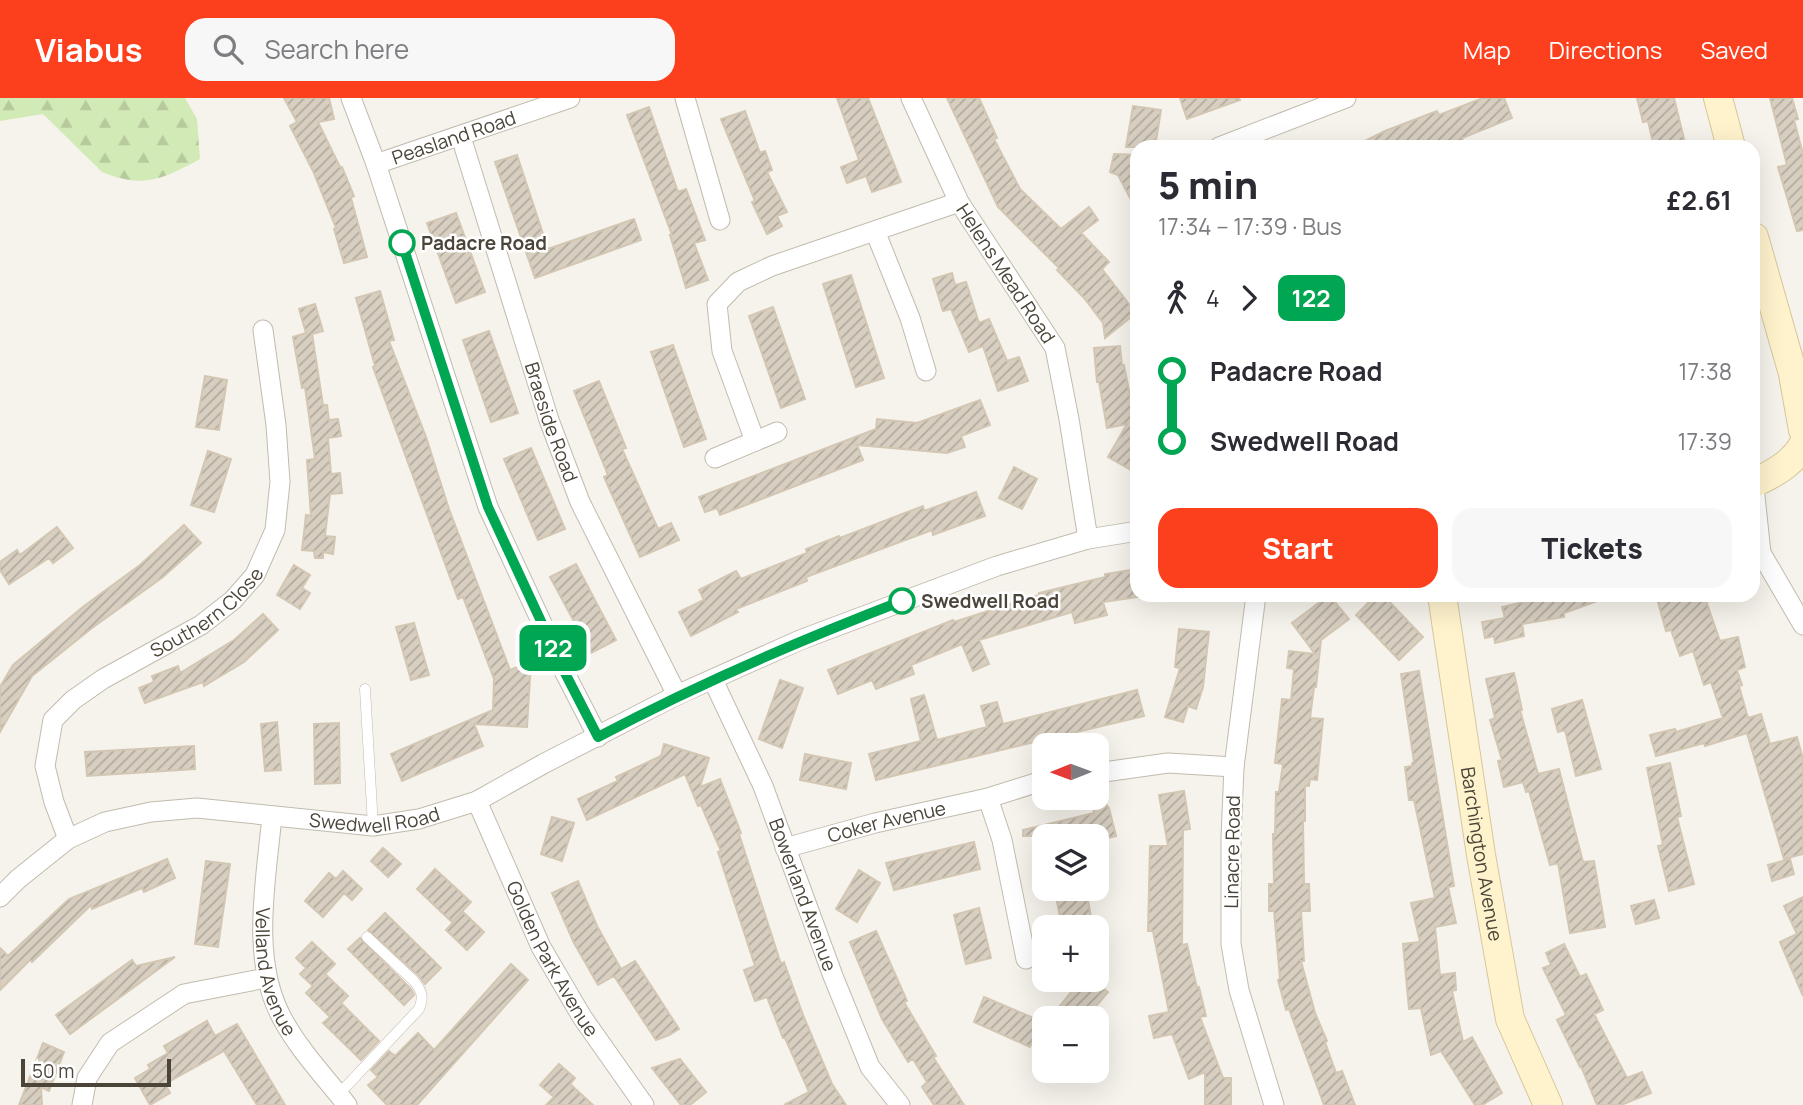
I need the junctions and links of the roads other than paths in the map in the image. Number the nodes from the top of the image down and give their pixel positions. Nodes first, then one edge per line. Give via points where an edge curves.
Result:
1 (351, 98) edge
2 (570, 98) edge
3 (685, 98) edge
4 (911, 98) edge
5 (1718, 98) edge
6 (1337, 99) edge
7 (461, 136) junction
8 (1236, 140) edge
9 (1729, 140) edge
10 (376, 164) junction
11 (958, 202) junction
12 (720, 220) dead end
13 (875, 231) junction
14 (1760, 258) edge
15 (263, 330) dead end
16 (926, 371) dead end
17 (777, 432) dead end
18 (755, 440) junction
19 (1802, 442) edge
20 (715, 458) dead end
21 (1760, 482) edge
22 (1130, 532) edge
23 (1088, 539) junction
24 (1760, 543) edge
25 (1255, 602) edge
26 (1443, 602) edge
27 (1803, 625) edge
28 (713, 680) junction
29 (365, 689) dead end
30 (677, 695) junction
31 (598, 737) junction
32 (1234, 767) junction
33 (1110, 771) edge
34 (1032, 784) edge
35 (988, 798) junction
36 (477, 801) junction
37 (272, 817) junction
38 (373, 827) junction
39 (68, 839) junction
40 (785, 848) junction
41 (0, 897) edge
42 (367, 937) dead end
43 (1026, 959) dead end
44 (266, 978) junction
45 (343, 1100) edge
46 (82, 1105) edge
47 (644, 1105) edge
48 (900, 1105) edge
49 (1274, 1105) edge
50 (1548, 1105) edge

1 - 10 street
2 - 7 street, Peasland Road
3 - 12 street
4 - 11 street, Helens Mead Road
5 - 9 street
6 - 8 street
7 - 10 street, Peasland Road
7 - 30 street, Braeside Road via 549,420 580,502
10 - 31 street via 488,507
11 - 13 street
11 - 23 street, Helens Mead Road via 1055,348
13 - 16 street
13 - 18 street via 772,266 738,282 717,304 722,351
14 - 19 street via 1793,374
15 - 39 street, Southern Close via 280,482 275,530 255,575 233,600 201,625 103,678 53,720 46,766
17 - 18 street
18 - 20 street
19 - 21 street via 1777,472
22 - 23 street, Swedwell Road
23 - 28 street, Swedwell Road via 902,601
24 - 27 street via 1761,553
25 - 32 street, Linacre Road
26 - 50 street, Barchington Avenue via 1480,855 1510,1018
28 - 30 street, Swedwell Road
28 - 40 street, Bowerland Avenue via 763,786
29 - 38 lane
30 - 31 street, Swedwell Road
31 - 36 street, Swedwell Road
32 - 33 street via 1168,763
32 - 49 street, Linacre Road via 1231,944 1239,990
34 - 35 street, Coker Avenue
35 - 40 street, Coker Avenue
35 - 43 street via 1002,840
36 - 38 street, Swedwell Road
36 - 47 street, Golden Park Avenue via 541,947 582,1017
37 - 38 street, Swedwell Road
37 - 39 street, Swedwell Road via 197,808 151,812 105,822
37 - 44 street, Velland Avenue via 264,934
39 - 41 street, Swedwell Road
40 - 48 street, Bowerland Avenue via 870,1067
42 - 45 lane via 414,981 423,999
44 - 45 street, Velland Avenue via 282,1018
44 - 46 street via 184,994 110,1043 87,1078

